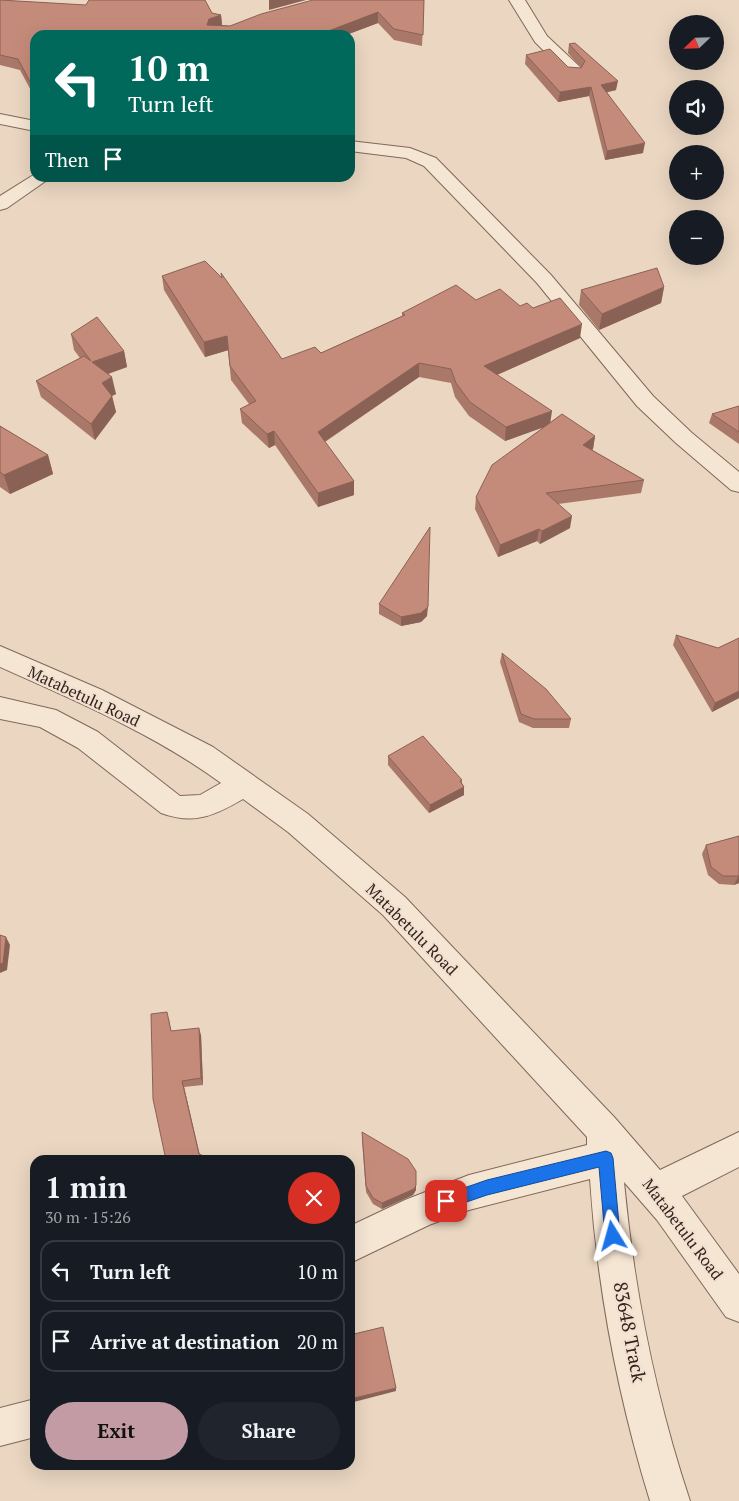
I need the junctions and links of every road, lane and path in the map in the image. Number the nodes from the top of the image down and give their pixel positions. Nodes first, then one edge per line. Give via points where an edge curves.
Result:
1 (517, 0) edge
2 (574, 71) edge
3 (0, 119) edge
4 (30, 125) edge
5 (355, 147) edge
6 (35, 182) edge
7 (0, 204) edge
8 (739, 484) edge
9 (0, 656) edge
10 (0, 708) edge
11 (244, 784) junction
12 (604, 1144) junction
13 (739, 1149) edge
14 (655, 1191) junction
15 (355, 1242) edge
16 (739, 1304) edge
17 (30, 1419) edge
18 (0, 1427) edge
19 (670, 1501) edge

1 - 2 street via 541,39
3 - 4 street
5 - 8 street via 410,153 430,162 544,279 645,401
6 - 7 street
9 - 11 street, Matabetulu Road via 93,697 204,755
10 - 11 street via 46,718 88,740 171,805 184,810 199,808
11 - 12 street, Matabetulu Road via 298,823 394,906
12 - 14 street, Matabetulu Road
12 - 15 street via 396,1222
12 - 19 street, 83648 Track via 610,1218 630,1341
13 - 14 street
14 - 16 street, Matabetulu Road
17 - 18 street

